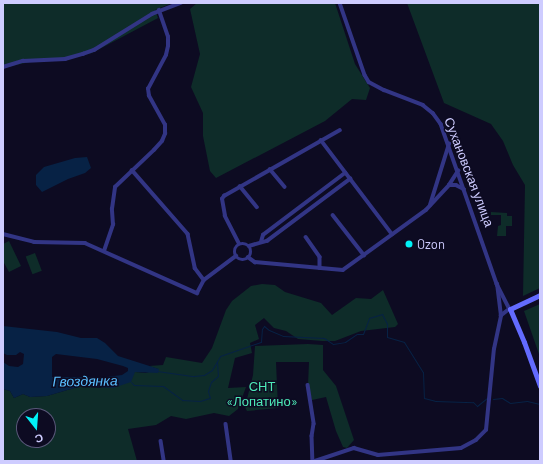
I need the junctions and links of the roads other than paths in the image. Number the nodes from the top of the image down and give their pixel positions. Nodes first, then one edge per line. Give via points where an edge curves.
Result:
1 (181, 3) edge
2 (340, 3) edge
3 (159, 11) junction
4 (3, 67) edge
5 (340, 130) dead end
6 (321, 140) junction
7 (449, 143) junction
8 (454, 159) junction
9 (444, 162) junction
10 (270, 169) junction
11 (132, 170) junction
12 (458, 170) junction
13 (345, 173) junction
14 (350, 179) junction
15 (449, 185) junction
16 (240, 186) junction
17 (285, 186) dead end
18 (465, 190) junction
19 (430, 206) junction
20 (257, 207) dead end
21 (333, 215) dead end
22 (3, 234) edge
23 (392, 234) junction
24 (306, 237) dead end
25 (261, 242) junction
26 (240, 244) junction
27 (249, 246) junction
28 (104, 251) junction
29 (364, 255) junction
30 (236, 256) junction
31 (248, 258) junction
32 (320, 268) junction
33 (204, 280) junction
34 (497, 284) junction
35 (540, 295) edge
36 (510, 309) junction
37 (502, 316) junction
38 (308, 386) dead end
39 (540, 386) edge
40 (226, 424) dead end
41 (161, 441) dead end
42 (164, 461) edge
43 (231, 461) edge
44 (314, 461) edge

1 - 3 street
2 - 7 street, Сухановская улица via 369,82 423,105 438,119
3 - 4 street via 94,50 65,59 23,61
3 - 11 street via 168,37 168,46 148,89 149,96 165,125 165,134 154,150
5 - 6 street
6 - 10 street
6 - 13 street
7 - 8 street, Сухановская улица
7 - 9 street
8 - 9 street via 446,159
8 - 12 street, Сухановская улица
9 - 19 street
10 - 16 street
10 - 17 street
11 - 28 street via 115,187 113,226
11 - 33 street via 188,234 195,268
12 - 15 street
12 - 18 street, Сухановская улица
13 - 14 street
13 - 25 street via 263,235
14 - 23 street
14 - 25 street via 267,241
15 - 18 street via 456,185
15 - 19 street
16 - 20 street
16 - 26 street via 222,199 225,216
18 - 34 street, Сухановская улица
19 - 23 street
21 - 29 street
22 - 28 street via 34,242 80,242
23 - 29 street
24 - 32 street via 320,257
25 - 27 street
26 - 27 street
26 - 30 street via 235,248
27 - 31 street via 251,253
28 - 33 street via 196,293
29 - 32 street via 344,270
30 - 31 street via 244,260
30 - 33 street
31 - 32 street via 255,262
34 - 36 street, Сухановская улица
34 - 37 street
35 - 36 street
36 - 37 street
36 - 39 street, Сухановская улица
37 - 44 street via 494,350 486,430 476,440 461,448 378,455 354,448
38 - 44 street via 314,424
40 - 43 street
41 - 42 street

